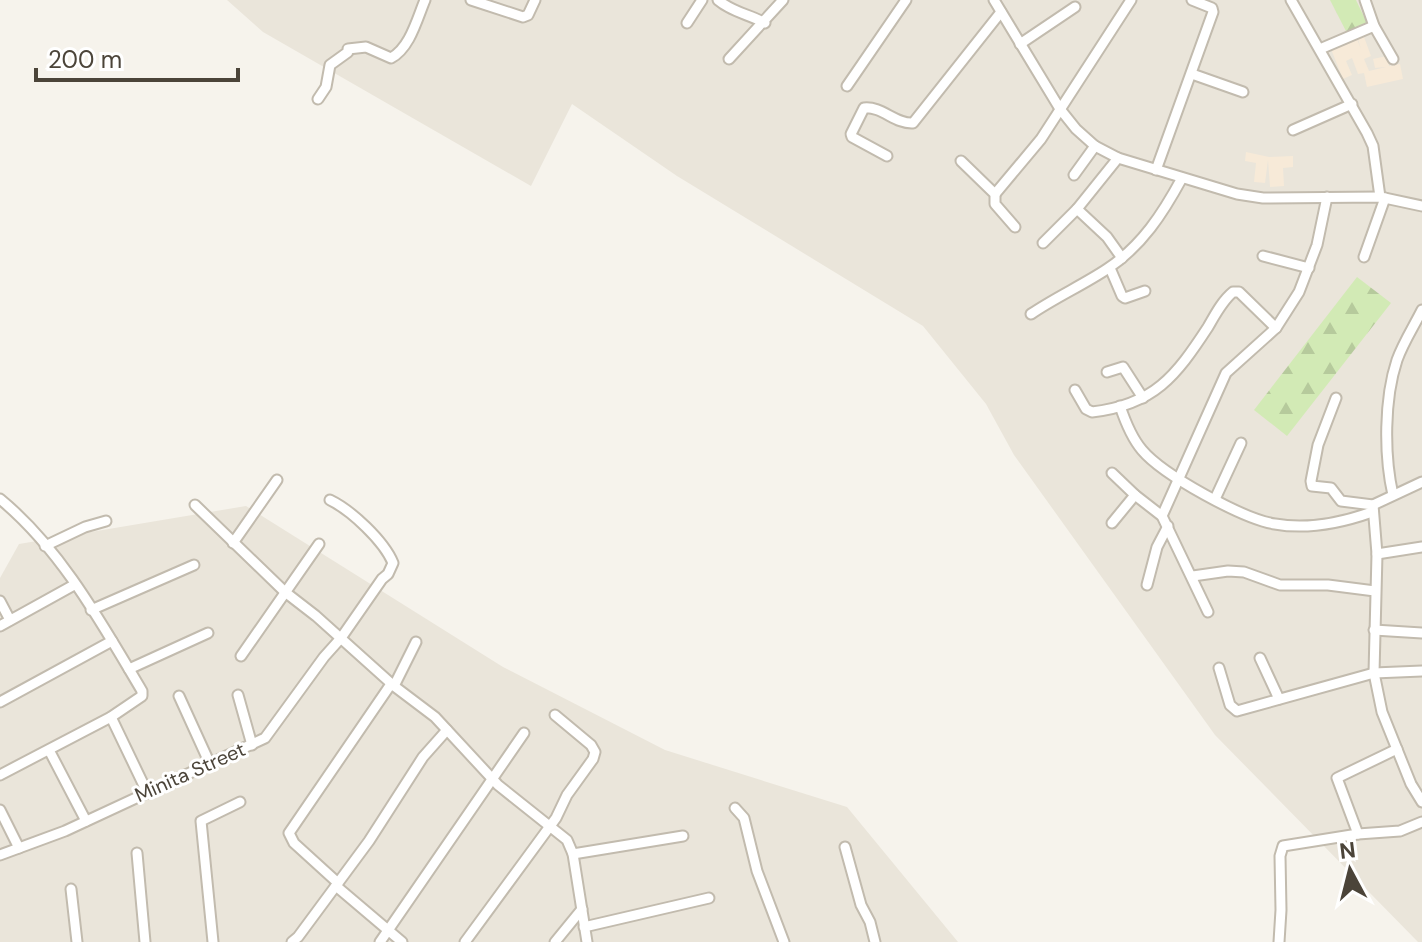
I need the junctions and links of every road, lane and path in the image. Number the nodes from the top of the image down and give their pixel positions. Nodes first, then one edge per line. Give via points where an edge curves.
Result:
1 (425, 0) edge
2 (471, 0) edge
3 (535, 0) edge
4 (702, 0) edge
5 (718, 0) edge
6 (783, 0) edge
7 (906, 0) edge
8 (994, 0) edge
9 (1131, 0) edge
10 (1192, 0) edge
11 (1291, 0) edge
12 (1365, 0) edge
13 (1075, 7) dead end
14 (1001, 12) junction
15 (687, 23) dead end
16 (765, 23) junction
17 (1374, 26) junction
18 (1020, 44) junction
19 (1320, 49) junction
20 (729, 59) dead end
21 (1393, 59) dead end
22 (1192, 74) junction
23 (847, 86) dead end
24 (1243, 92) dead end
25 (318, 99) dead end
26 (1352, 104) junction
27 (1060, 109) junction
28 (1293, 130) dead end
29 (1095, 146) junction
30 (887, 156) dead end
31 (1118, 158) junction
32 (961, 161) dead end
33 (1156, 170) junction
34 (1074, 175) dead end
35 (1182, 178) junction
36 (995, 194) junction
37 (1327, 197) junction
38 (1383, 197) junction
39 (1422, 206) edge
40 (1077, 209) junction
41 (1015, 227) dead end
42 (1043, 243) dead end
43 (1263, 256) dead end
44 (1364, 257) dead end
45 (1122, 258) junction
46 (1110, 268) junction
47 (1309, 268) junction
48 (1145, 291) dead end
49 (1422, 310) edge
50 (1031, 314) dead end
51 (1276, 328) junction
52 (1107, 372) dead end
53 (1075, 390) dead end
54 (1143, 398) junction
55 (1336, 398) dead end
56 (1120, 406) junction
57 (1241, 443) dead end
58 (1112, 473) dead end
59 (1180, 479) junction
60 (277, 480) dead end
61 (1422, 482) edge
62 (1135, 495) junction
63 (1393, 495) junction
64 (0, 499) edge
65 (1215, 499) junction
66 (330, 500) dead end
67 (195, 505) dead end
68 (1372, 508) junction
69 (1162, 516) junction
70 (106, 521) dead end
71 (1112, 523) dead end
72 (1168, 526) junction
73 (233, 543) junction
74 (319, 544) dead end
75 (45, 546) junction
76 (1422, 547) edge
77 (1377, 554) junction
78 (194, 565) dead end
79 (1193, 576) junction
80 (74, 585) junction
81 (1147, 585) dead end
82 (1375, 591) junction
83 (285, 592) junction
84 (0, 601) edge
85 (91, 610) junction
86 (1208, 612) dead end
87 (10, 620) junction
88 (0, 626) edge
89 (1374, 630) junction
90 (208, 633) dead end
91 (1422, 633) edge
92 (341, 638) junction
93 (112, 641) junction
94 (416, 642) dead end
95 (241, 656) dead end
96 (1260, 658) dead end
97 (1219, 668) dead end
98 (129, 669) junction
99 (1422, 671) edge
100 (1374, 673) junction
101 (392, 685) junction
102 (238, 695) dead end
103 (179, 696) dead end
104 (1279, 699) junction
105 (0, 702) edge
106 (555, 715) dead end
107 (111, 717) junction
108 (447, 730) junction
109 (524, 733) dead end
110 (252, 745) junction
111 (1397, 749) junction
112 (49, 750) junction
113 (210, 764) junction
114 (0, 775) edge
115 (492, 779) junction
116 (147, 792) junction
117 (240, 802) dead end
118 (1422, 802) edge
119 (735, 808) dead end
120 (0, 810) edge
121 (86, 821) junction
122 (1422, 822) edge
123 (551, 826) junction
124 (1358, 834) junction
125 (683, 836) dead end
126 (845, 847) dead end
127 (19, 848) junction
128 (137, 853) dead end
129 (573, 854) junction
130 (0, 855) edge
131 (337, 885) junction
132 (71, 889) dead end
133 (709, 898) dead end
134 (582, 909) junction
135 (584, 927) junction
136 (389, 930) junction
137 (77, 942) edge
138 (145, 942) edge
139 (213, 942) edge
140 (292, 942) edge
141 (380, 942) edge
142 (402, 942) edge
143 (465, 942) edge
144 (555, 942) edge
145 (587, 942) edge
146 (784, 942) edge
147 (875, 942) edge
148 (1279, 942) edge

1 - 25 street via 398,55 391,58 366,47 348,49 330,65
2 - 3 street via 526,17
4 - 15 street
5 - 16 street
6 - 16 street
7 - 23 street
8 - 14 street
9 - 27 street
10 - 22 street via 1213,12
11 - 19 street
12 - 17 street
13 - 18 street
14 - 18 street
14 - 30 street via 913,123 864,108 851,134
16 - 20 street
17 - 19 street
17 - 21 street
18 - 27 street
19 - 26 street
22 - 24 street
22 - 33 street
26 - 28 street
26 - 38 street via 1373,146
27 - 29 street
27 - 36 street
29 - 31 street
29 - 34 street
31 - 33 street
31 - 40 street
32 - 36 street
33 - 35 street
35 - 37 street via 1263,198
35 - 45 street via 1162,214
36 - 41 street via 995,204
37 - 38 street
37 - 47 street
38 - 39 street
38 - 44 street
40 - 42 street
40 - 45 street
43 - 47 street
45 - 46 street
46 - 48 street via 1122,296
46 - 50 street
47 - 51 street
49 - 63 street via 1393,375 1387,451
51 - 54 street via 1233,292 1167,383
51 - 59 street via 1226,373
52 - 54 street via 1123,367
53 - 56 street via 1092,412
54 - 56 street
55 - 68 street via 1318,445 1312,486 1335,490 1341,501
56 - 59 street via 1140,448
57 - 65 street
58 - 62 street
59 - 65 street
59 - 69 street
60 - 73 street
61 - 63 street
62 - 69 street
62 - 71 street
63 - 68 street
64 - 75 street
65 - 68 street via 1286,525 1341,523
66 - 92 street, Minita Street via 344,507 393,563
67 - 73 street
68 - 77 street
69 - 72 street
70 - 75 street
72 - 79 street
72 - 81 street
73 - 83 street
74 - 83 street
75 - 80 street
76 - 77 street
77 - 82 street
78 - 85 street
79 - 82 street via 1244,572 1280,585
79 - 86 street
80 - 85 street
80 - 87 street
82 - 89 street
83 - 92 street
83 - 95 street
84 - 87 street
85 - 93 street
87 - 88 street
89 - 91 street
89 - 100 street
90 - 98 street
92 - 101 street
92 - 110 street, Minita Street via 265,738
93 - 98 street
93 - 105 street
94 - 101 street
96 - 104 street
97 - 104 street via 1233,709
98 - 107 street via 142,696
99 - 100 street
100 - 104 street
100 - 111 street
101 - 108 street
101 - 131 street via 289,833
102 - 110 street
103 - 113 street
106 - 123 street via 595,752
107 - 112 street
107 - 116 street
108 - 115 street
108 - 131 street
109 - 115 street
110 - 113 street, Minita Street
111 - 118 street
111 - 124 street via 1337,778
112 - 114 street
112 - 121 street
113 - 116 street, Minita Street
115 - 123 street
115 - 136 street
116 - 121 street, Minita Street
117 - 139 street via 201,821
119 - 146 street via 744,818
120 - 127 street
121 - 127 street, Minita Street
122 - 124 street via 1400,831
123 - 129 street
123 - 143 street
124 - 148 street via 1289,843 1281,849
125 - 129 street
126 - 147 street
127 - 130 street, Minita Street
128 - 138 street
129 - 134 street
131 - 136 street
131 - 140 street
132 - 137 street
133 - 135 street
134 - 135 street
134 - 144 street
135 - 145 street
136 - 141 street
136 - 142 street

